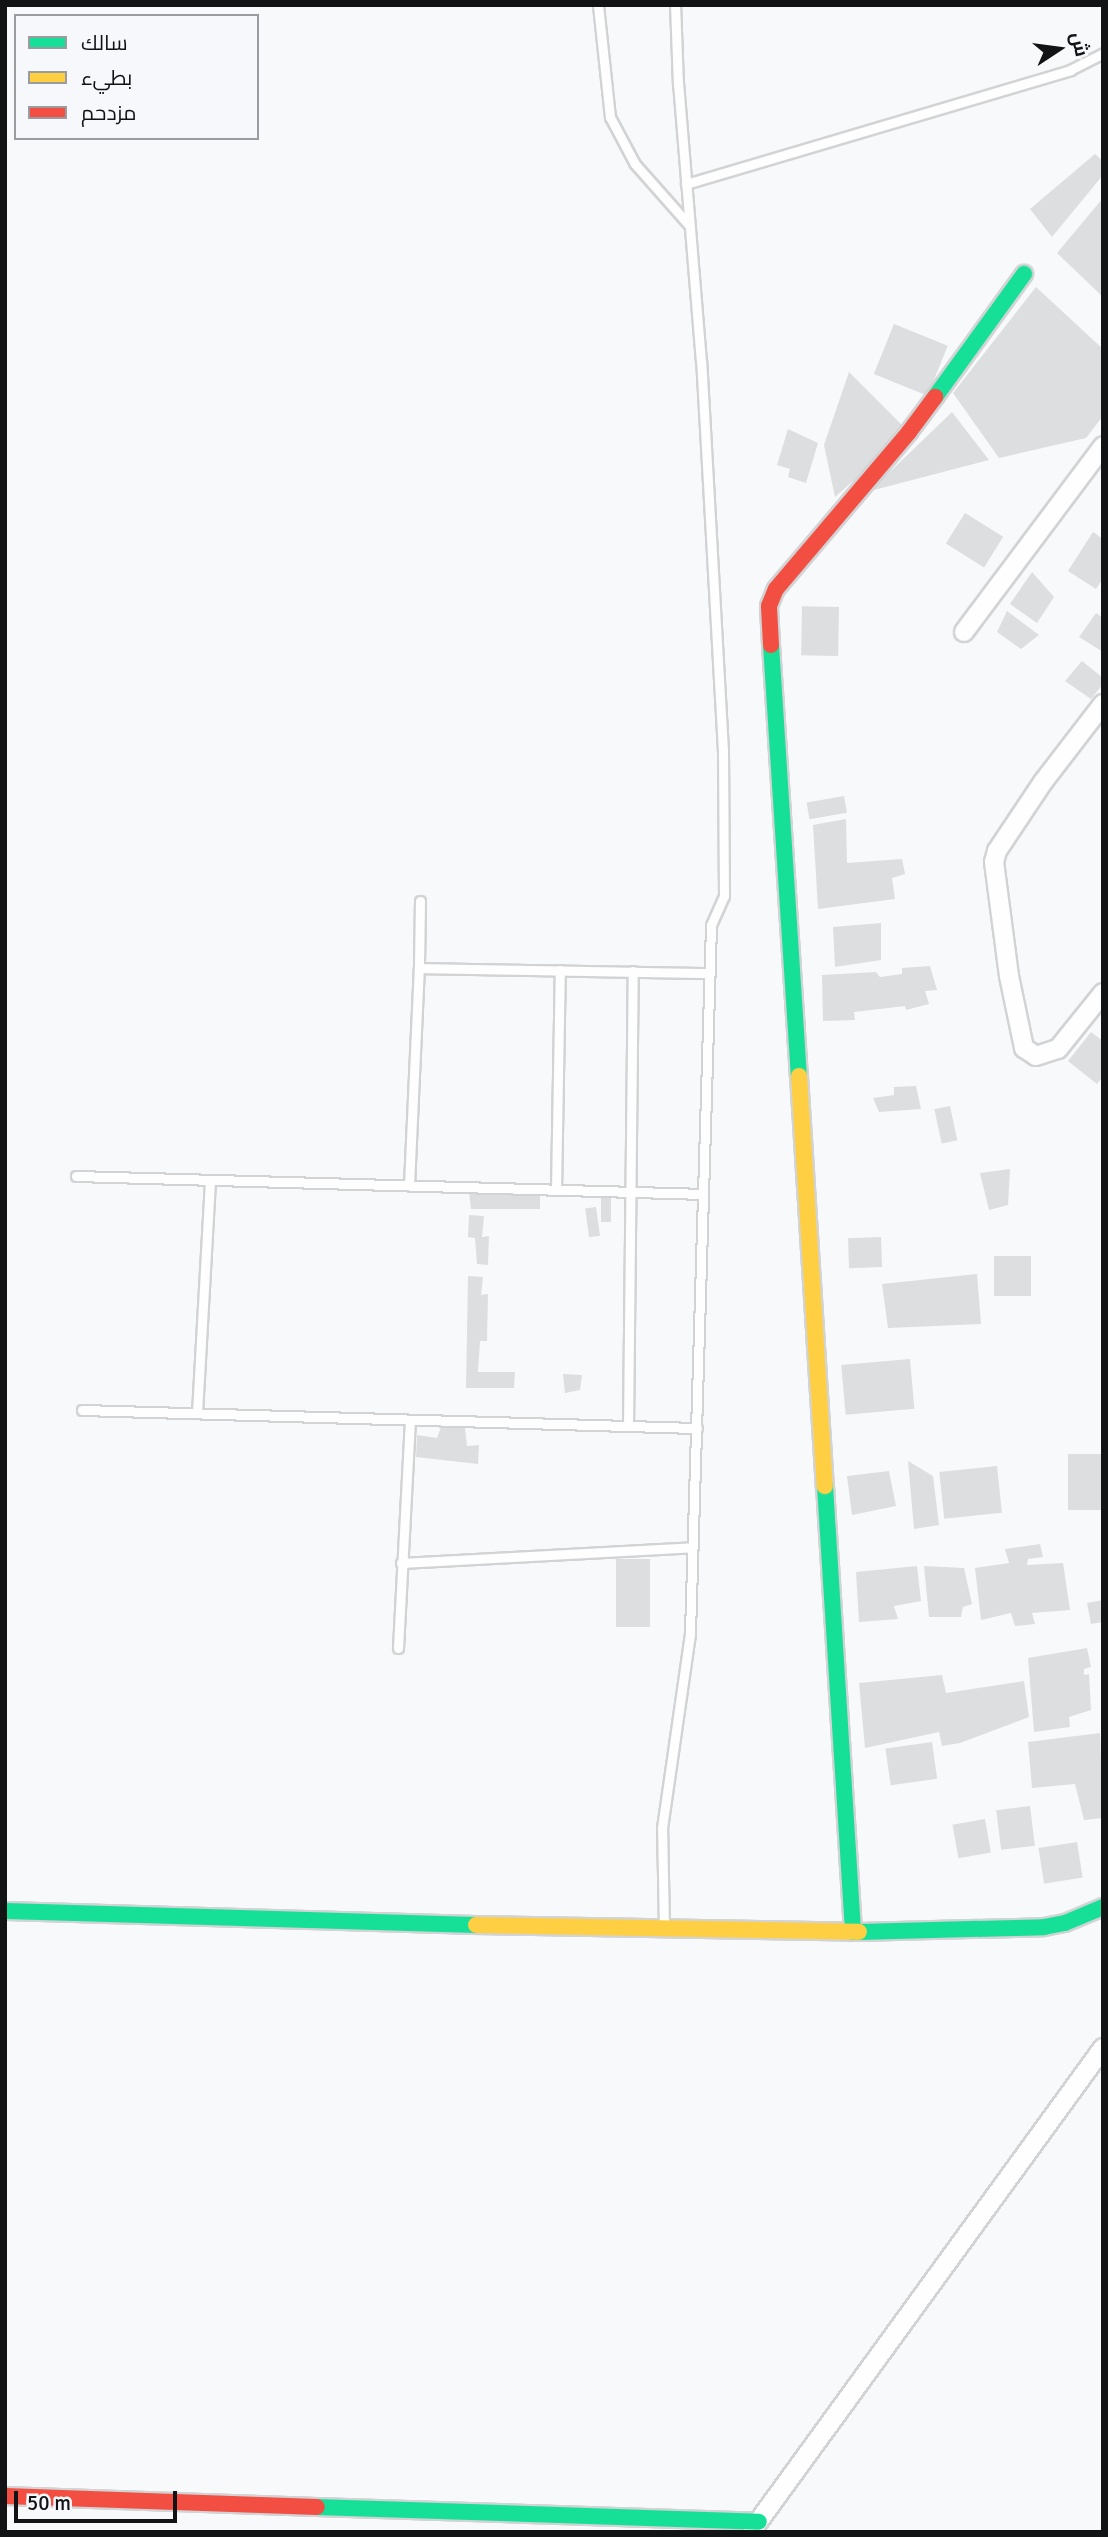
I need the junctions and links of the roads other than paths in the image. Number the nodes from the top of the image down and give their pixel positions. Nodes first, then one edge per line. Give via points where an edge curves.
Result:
1 (598, 5) edge
2 (675, 5) edge
3 (1103, 53) edge
4 (686, 184) junction
5 (689, 225) junction
6 (1024, 274) dead end
7 (1103, 446) edge
8 (964, 632) dead end
9 (1103, 704) edge
10 (420, 901) dead end
11 (419, 968) junction
12 (560, 970) junction
13 (634, 971) junction
14 (710, 973) junction
15 (1103, 993) edge
16 (76, 1176) dead end
17 (210, 1180) junction
18 (409, 1185) junction
19 (556, 1190) junction
20 (631, 1192) junction
21 (703, 1194) junction
22 (82, 1410) dead end
23 (197, 1413) junction
24 (410, 1420) junction
25 (628, 1426) junction
26 (696, 1428) junction
27 (693, 1547) junction
28 (401, 1563) junction
29 (398, 1648) dead end
30 (5, 1911) edge
31 (1100, 1911) edge
32 (664, 1930) junction
33 (853, 1932) junction
34 (1103, 2048) edge
35 (5, 2496) edge
36 (755, 2527) edge

1 - 5 lane via 610,117 635,163
2 - 4 lane
3 - 4 lane via 1070,70
4 - 5 lane
5 - 14 lane via 723,751 724,896 711,925
6 - 33 street via 909,432 776,590 769,606
7 - 8 street
9 - 15 street via 1043,782 994,862 1024,1048 1036,1056 1058,1049
10 - 11 lane
11 - 12 lane
11 - 18 lane
12 - 13 lane
12 - 19 lane
13 - 14 lane
13 - 20 lane
14 - 21 lane
16 - 17 lane
17 - 18 lane
17 - 23 lane
18 - 19 lane
19 - 20 lane
20 - 21 lane
20 - 25 lane
21 - 26 lane
22 - 23 lane
23 - 24 lane
24 - 25 lane
24 - 28 lane
25 - 26 lane
26 - 27 lane
27 - 28 lane
27 - 32 lane via 690,1633 662,1828
28 - 29 lane
30 - 32 street
31 - 33 street via 1044,1927
32 - 33 street
34 - 36 street
35 - 36 street

